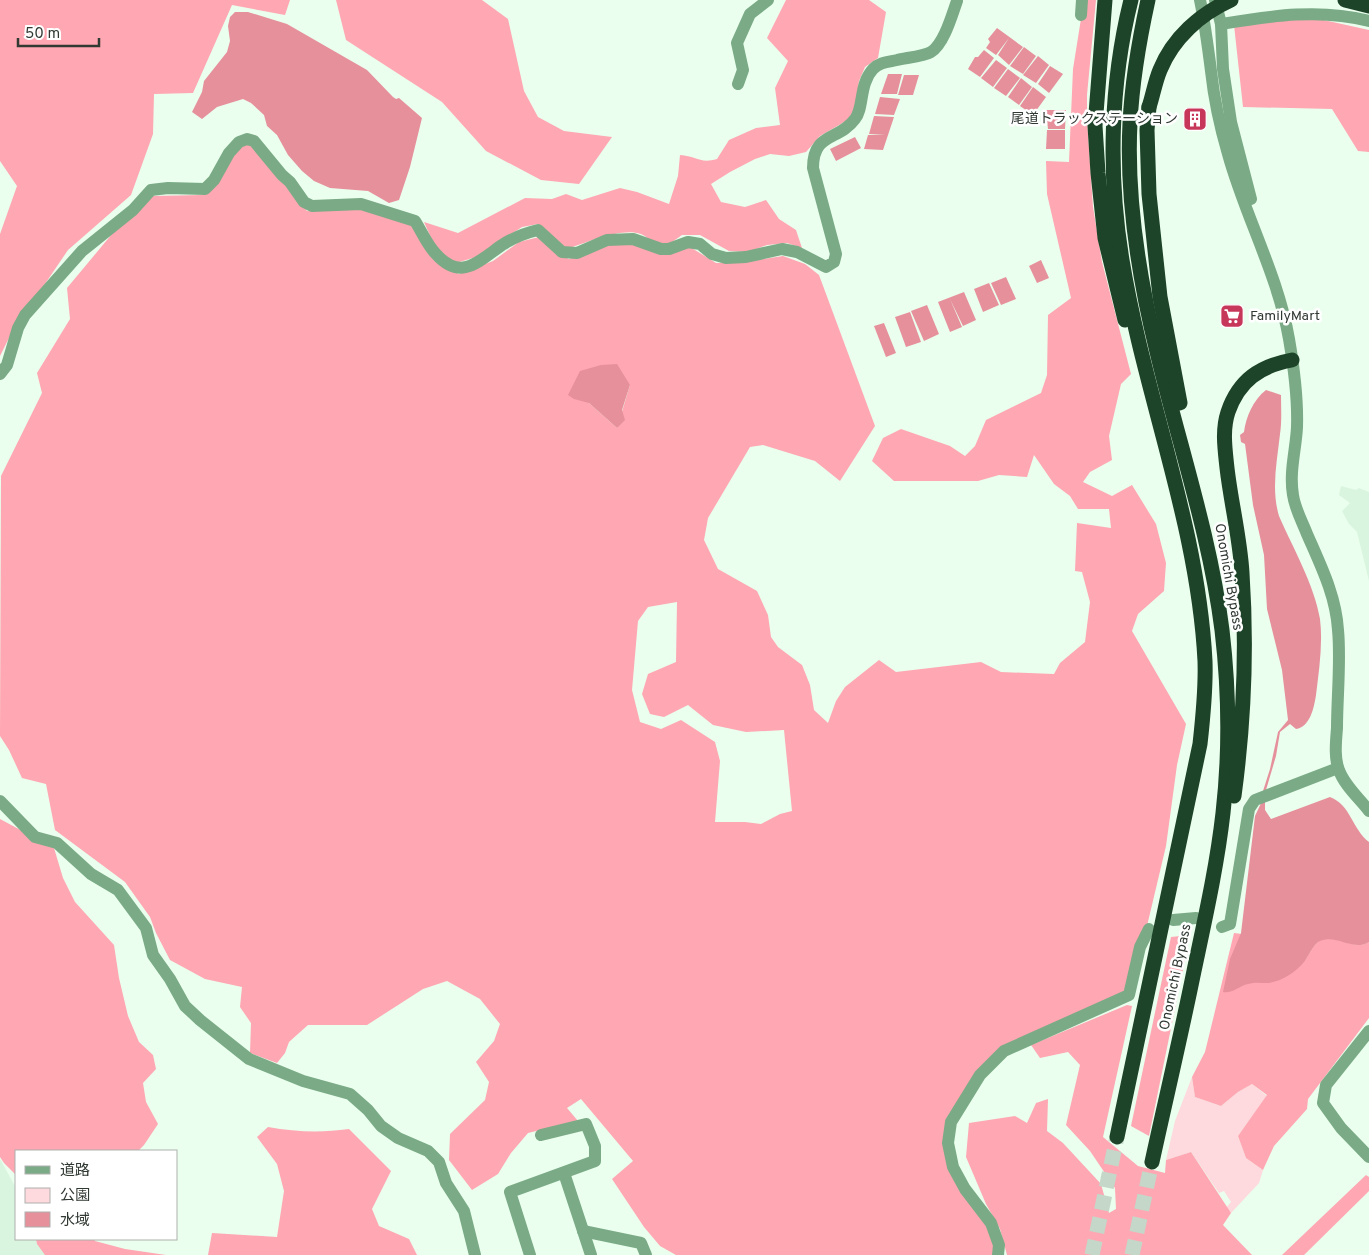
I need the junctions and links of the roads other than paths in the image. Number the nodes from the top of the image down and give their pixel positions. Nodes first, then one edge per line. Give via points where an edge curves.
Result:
1 (768, 0) edge
2 (958, 0) edge
3 (1082, 0) edge
4 (1105, 0) edge
5 (1131, 0) edge
6 (1148, 0) edge
7 (1200, 0) edge
8 (1215, 0) edge
9 (1231, 0) edge
10 (1345, 0) edge
11 (1369, 6) edge
12 (1081, 14) dead end
13 (1369, 21) edge
14 (1221, 24) junction
15 (738, 84) dead end
16 (1261, 246) junction
17 (1292, 360) junction
18 (0, 374) edge
19 (1175, 484) junction
20 (1228, 720) junction
21 (1338, 768) junction
22 (0, 801) edge
23 (1369, 810) edge
24 (1196, 918) dead end
25 (1173, 920) dead end
26 (1222, 927) dead end
27 (1149, 929) dead end
28 (1182, 1028) junction
29 (1369, 1031) edge
30 (541, 1135) dead end
31 (1117, 1137) tunnel mouth
32 (1369, 1157) edge
33 (1152, 1162) tunnel mouth
34 (564, 1173) junction
35 (583, 1231) junction
36 (475, 1255) edge
37 (530, 1255) edge
38 (591, 1255) edge
39 (646, 1255) edge
40 (998, 1255) edge

1 - 15 street via 750,14 737,43 743,70
2 - 18 street via 941,41 931,52 881,62 873,69 866,78 857,117 848,128 822,141 814,156 813,168 836,254 834,262 826,267 797,252 782,249 726,258 712,254 700,244 688,242 661,249 633,239 607,240 577,253 562,252 538,230 504,244 478,264 461,268 446,264 435,254 415,221 361,204 312,206 304,202 254,141 246,139 229,153 214,180 205,188 151,190 134,210 82,251 25,315
3 - 12 street
4 - 19 highway via 1095,126 1105,238 1119,301
5 - 19 highway, Onomichi Bypass via 1122,46 1114,127 1117,218 1129,300
6 - 20 highway, Onomichi Bypass via 1130,124 1134,225 1157,352 1196,497 1216,588
7 - 16 street via 1215,99 1228,154
8 - 14 street
9 - 20 highway, bridge via 1204,15 1178,40 1160,70 1146,130 1160,297 1180,403 1217,549 1225,595 1229,631
10 - 11 highway
13 - 14 street via 1324,14 1294,14
14 - 16 street via 1223,69 1231,122
16 - 17 street via 1289,337
17 - 21 street via 1297,405 1293,494 1328,581 1339,632
17 - 28 highway via 1270,365 1252,376 1234,399 1224,427 1242,571 1245,670 1242,721 1222,862 1197,979
19 - 31 highway, Onomichi Bypass via 1187,529 1202,622 1204,703 1192,787
20 - 28 highway, Onomichi Bypass via 1223,813 1216,863
21 - 23 street via 1343,779
21 - 26 street via 1255,800 1249,809 1230,924
22 - 36 street via 35,837 57,842 92,874 118,890 146,928 153,955 185,1006 200,1020 250,1059 303,1081 350,1094 381,1126 398,1138 428,1151 439,1162 446,1184 464,1211
24 - 25 street
27 - 40 street via 1140,947 1129,995 1004,1051 980,1075 951,1122 948,1143 953,1167 991,1223 1000,1245
28 - 33 highway, Onomichi Bypass
29 - 32 street via 1326,1085 1323,1103 1341,1128
30 - 34 street via 586,1124 596,1146 595,1162
34 - 35 street
34 - 37 street via 510,1192
35 - 38 street
35 - 39 street via 642,1243

